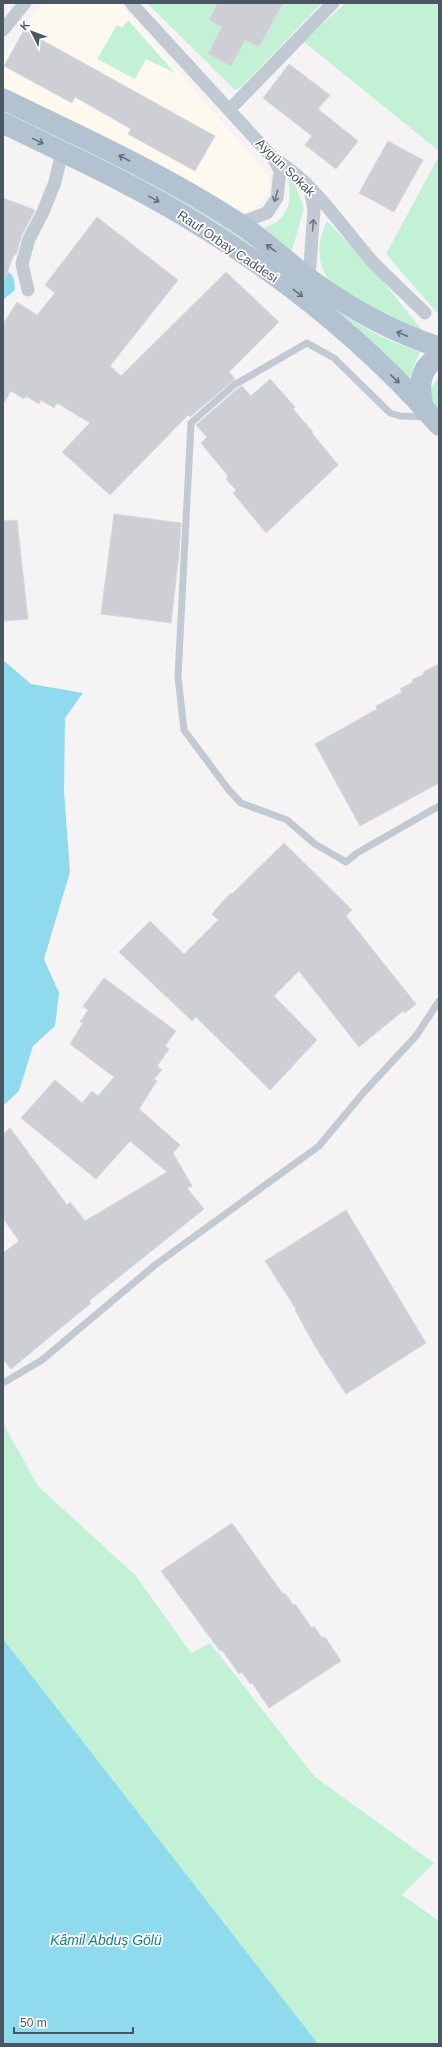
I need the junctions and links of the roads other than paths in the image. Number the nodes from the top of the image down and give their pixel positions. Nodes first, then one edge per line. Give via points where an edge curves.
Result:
1 (25, 3) edge
2 (131, 3) edge
3 (334, 3) edge
4 (3, 30) edge
5 (3, 99) edge
6 (230, 109) junction
7 (3, 123) edge
8 (62, 152) junction
9 (274, 159) junction
10 (309, 188) junction
11 (239, 223) junction
12 (309, 278) junction
13 (28, 290) dead end
14 (425, 313) dead end
15 (439, 347) edge
16 (439, 357) edge
17 (433, 418) edge
18 (439, 806) edge
19 (439, 1001) edge
20 (3, 1383) edge

1 - 4 street
2 - 6 street, Aygün Sokak
3 - 6 street
11 -> 5 main road, Rauf Orbay Caddesi via 118,155
6 - 9 street, Aygün Sokak
7 -> 8 main road, Rauf Orbay Caddesi
8 - 13 street via 55,182 29,239 22,264
8 -> 17 main road, Rauf Orbay Caddesi via 172,208 251,259 348,335
9 - 10 street, Aygün Sokak via 290,168
9 -> 11 street via 280,172 277,198 267,213
12 -> 10 street via 314,209
10 - 14 street, Aygün Sokak via 371,260
12 -> 11 main road, Rauf Orbay Caddesi
15 -> 12 main road, Rauf Orbay Caddesi via 379,324
16 - 17 main road via 426,368 419,389
17 - 18 lane via 390,413 334,358 307,343 234,385 190,423 178,677 184,730 228,789 241,802 287,820 315,844 346,862 357,853
19 - 20 lane via 416,1036 318,1146 155,1265 42,1360

